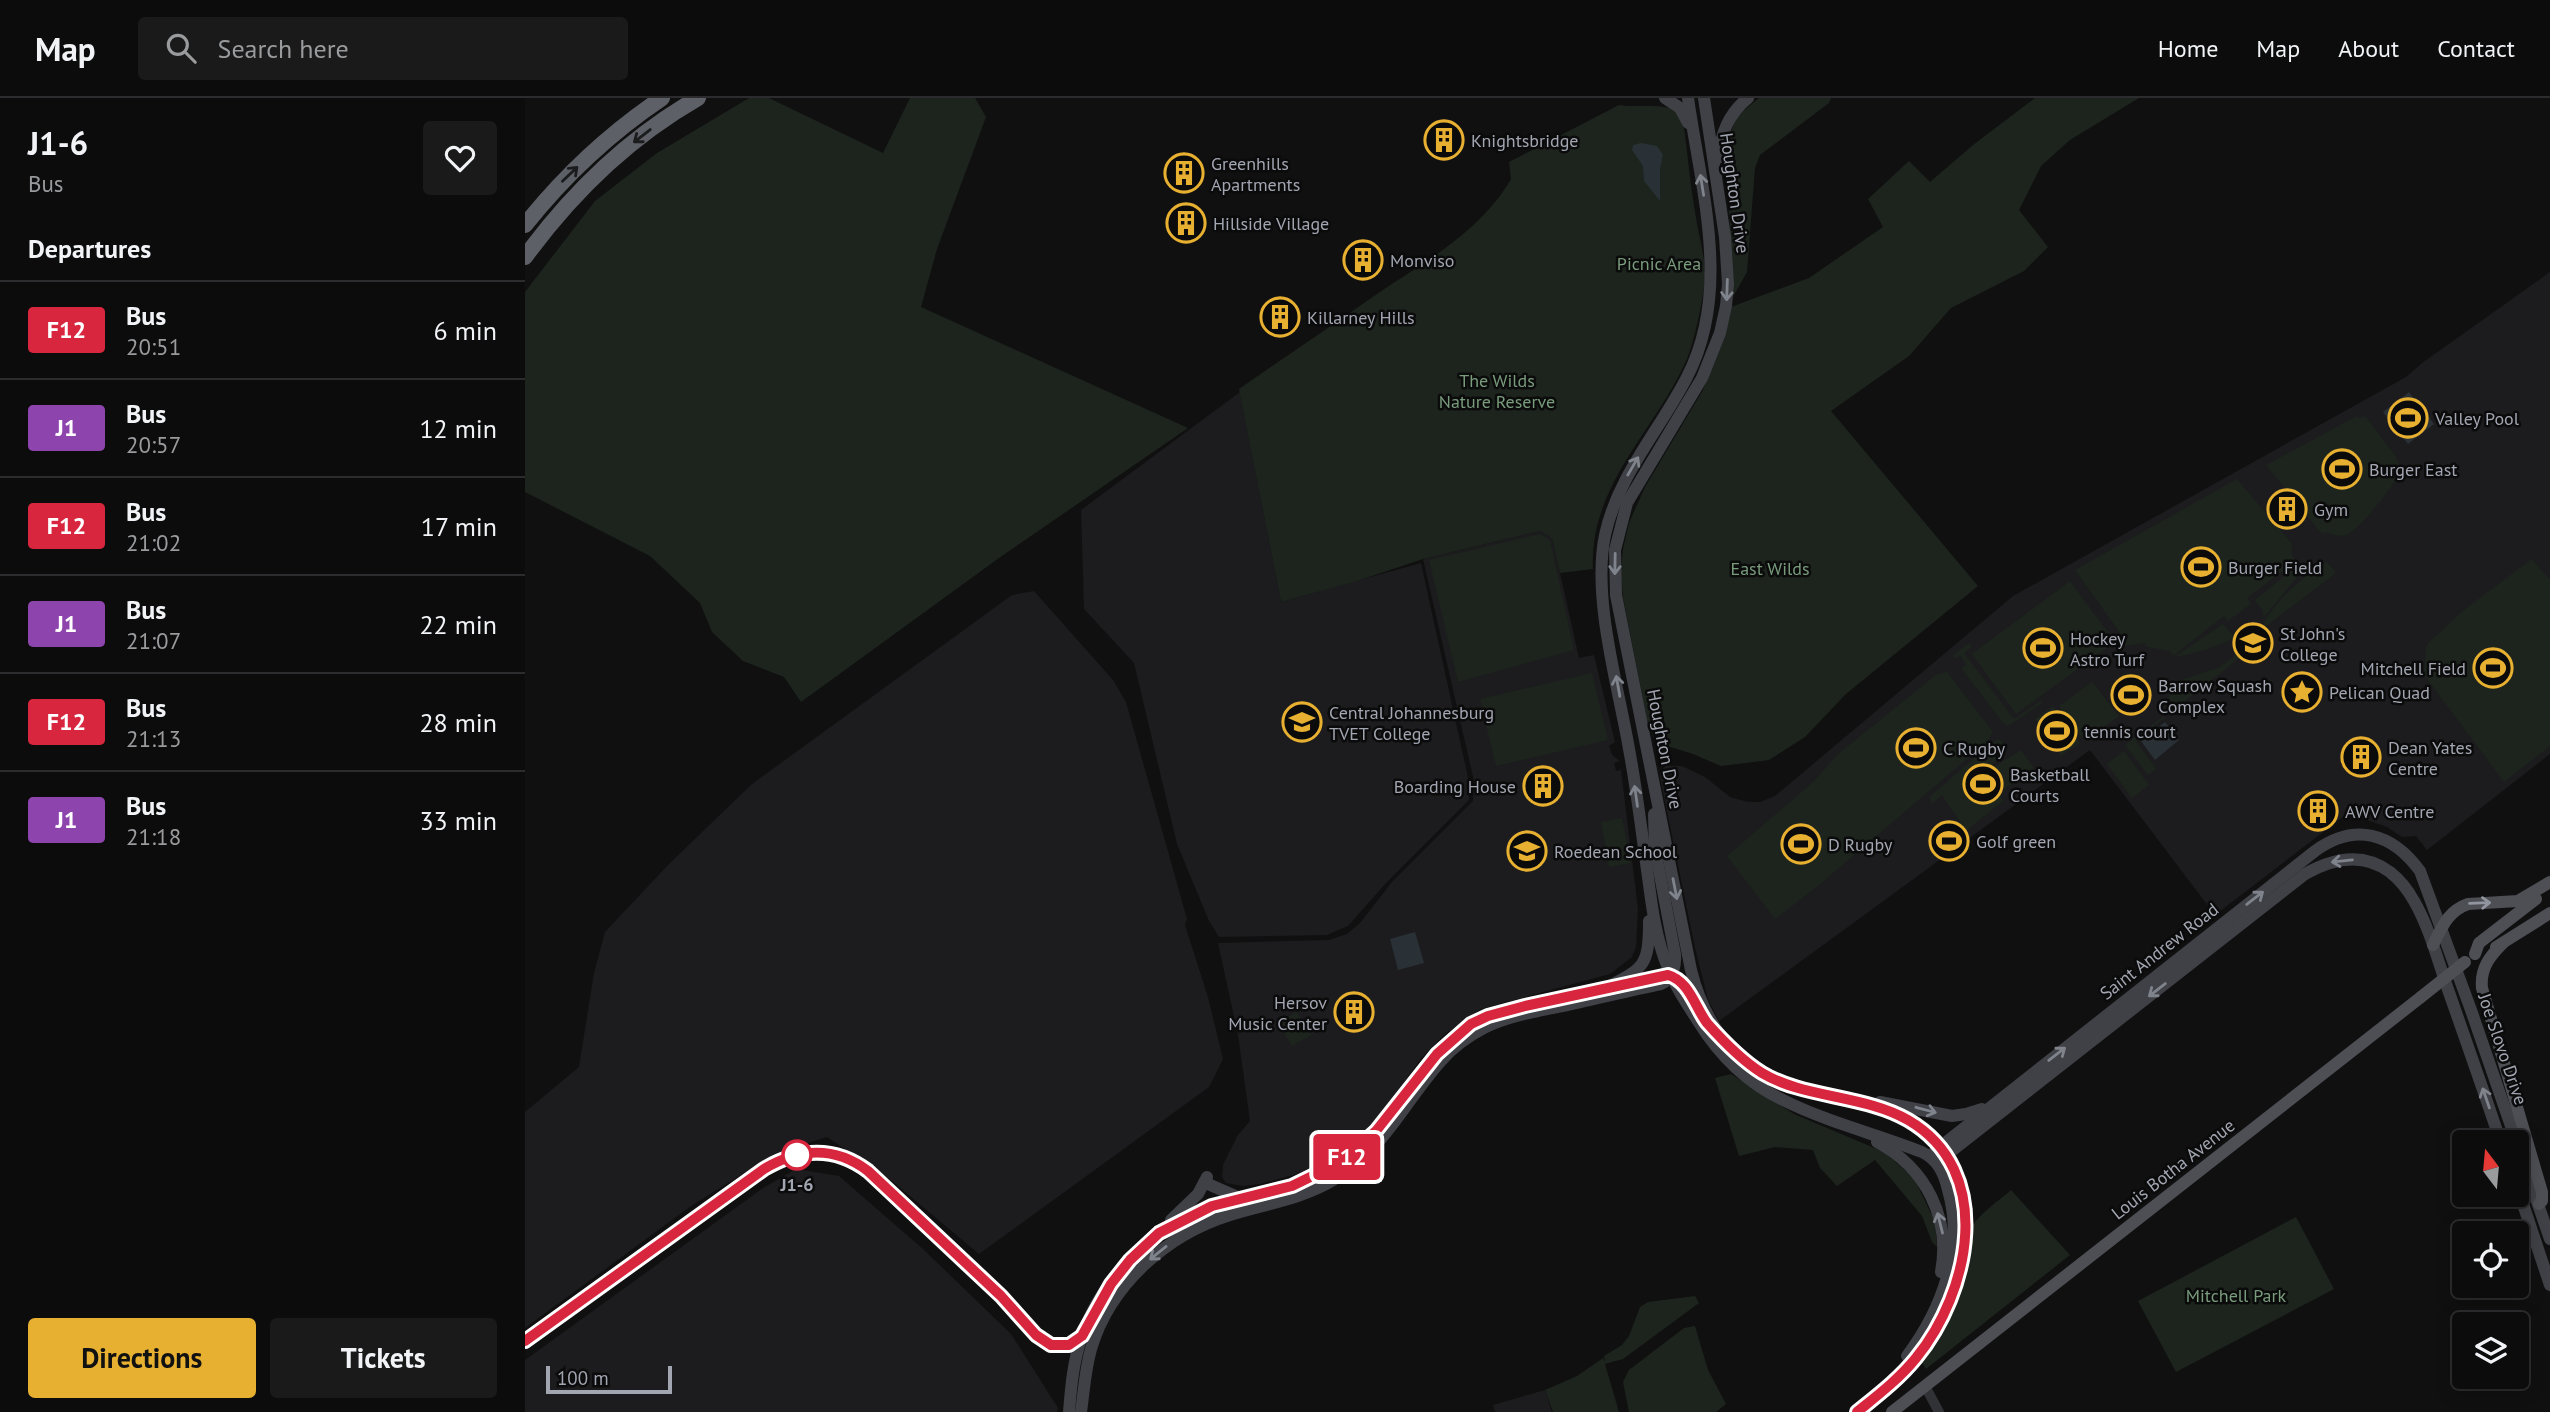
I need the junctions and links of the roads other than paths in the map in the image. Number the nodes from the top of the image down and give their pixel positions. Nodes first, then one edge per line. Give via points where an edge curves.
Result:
1 (662, 98) edge
2 (698, 98) edge
3 (1665, 98) edge
4 (1688, 98) edge
5 (1704, 98) edge
6 (1748, 98) edge
7 (1694, 140) junction
8 (1715, 171) junction
9 (525, 225) edge
10 (525, 257) edge
11 (1655, 786) junction
12 (2420, 871) joint
13 (1648, 881) junction
14 (2550, 882) edge
15 (2402, 884) joint
16 (2550, 888) edge
17 (2550, 912) edge
18 (2442, 928) junction
19 (2503, 943) junction
20 (2433, 945) junction
21 (2470, 958) junction
22 (1666, 980) junction
23 (1604, 989) junction
24 (1720, 1034) junction
25 (1788, 1084) junction
26 (1811, 1090) junction
27 (2003, 1096) junction
28 (1797, 1106) junction
29 (1821, 1116) junction
30 (2497, 1130) edge
31 (1938, 1155) junction
32 (1243, 1199) junction
33 (2539, 1204) junction
34 (2524, 1208) edge
35 (1159, 1233) junction
36 (2550, 1240) edge
37 (2550, 1286) edge
38 (1933, 1314) junction
39 (1036, 1335) dead end
40 (1082, 1336) junction
41 (1925, 1386) junction
42 (1069, 1412) edge
43 (1081, 1412) edge
44 (1850, 1412) edge
45 (1857, 1412) edge
46 (1892, 1412) edge
47 (1938, 1412) edge

9 -> 1 highway via 592,153
2 -> 10 highway via 609,163
3 - 7 main road via 1684,113
4 - 7 main road, Houghton Drive
5 - 8 main road, Houghton Drive
6 - 8 main road via 1725,127
13 -> 7 main road, Houghton Drive via 1603,603 1601,564 1619,492 1688,375 1708,319 1710,249
8 -> 11 main road, Houghton Drive via 1727,261 1724,321 1699,384 1627,503 1615,550 1617,602
11 - 22 main road via 1655,849 1675,954 1675,966
11 -> 24 main road, Houghton Drive via 1695,988
12 - 18 main road, Joe Slovo Drive
27 -> 12 main road, Saint Andrew Road via 2331,840 2363,834 2383,839
13 - 22 main road, Houghton Drive
13 - 23 main road via 1647,957 1632,974
18 -> 14 main road via 2462,906 2518,901
15 - 20 main road, Joe Slovo Drive via 2418,907
15 -> 31 main road, Saint Andrew Road via 2380,866 2357,859 2336,860 2305,874
16 - 21 main road, Louis Botha Avenue via 2479,943
17 - 19 main road, Louis Botha Avenue
18 - 20 main road
18 - 33 main road, Joe Slovo Drive
19 - 21 main road, Louis Botha Avenue
19 - 33 main road via 2485,965 2482,988 2542,1192
30 -> 20 main road, Joe Slovo Drive
21 - 41 main road, Louis Botha Avenue, bridge
22 - 23 main road via 1665,975
22 - 24 main road via 1682,984
22 - 28 main road, Houghton Drive via 1682,995 1727,1060 1765,1090
22 -> 43 main road via 1486,1027 1440,1062 1397,1122 1367,1154 1333,1180 1296,1197 1217,1219 1164,1247 1128,1283 1105,1315 1091,1349
23 - 32 main road via 1525,1006 1471,1024 1437,1054 1376,1131 1343,1161 1301,1183
24 - 25 main road, Houghton Drive via 1749,1064
25 - 26 main road, Houghton Drive
25 - 28 main road
26 -> 27 main road via 1951,1115 1976,1111
26 - 31 main road, Houghton Drive via 1901,1116 1921,1129
27 - 31 main road, Saint Andrew Road
28 - 29 main road, Houghton Drive
29 - 31 main road, Houghton Drive
38 -> 29 main road via 1944,1244 1924,1183 1893,1152
31 - 38 main road, Houghton Drive via 1955,1232 1948,1274
31 - 45 main road, Houghton Drive via 1960,1185 1966,1221 1954,1291 1917,1357
32 - 35 main road via 1212,1206
32 - 35 main road via 1207,1181
33 - 36 main road, Joe Slovo Drive
34 - 37 main road
35 - 40 main road via 1111,1284
38 - 44 main road, Houghton Drive via 1895,1371
39 - 40 main road via 1057,1346 1069,1345
40 - 42 main road
41 - 46 main road, Louis Botha Avenue
41 - 47 street

